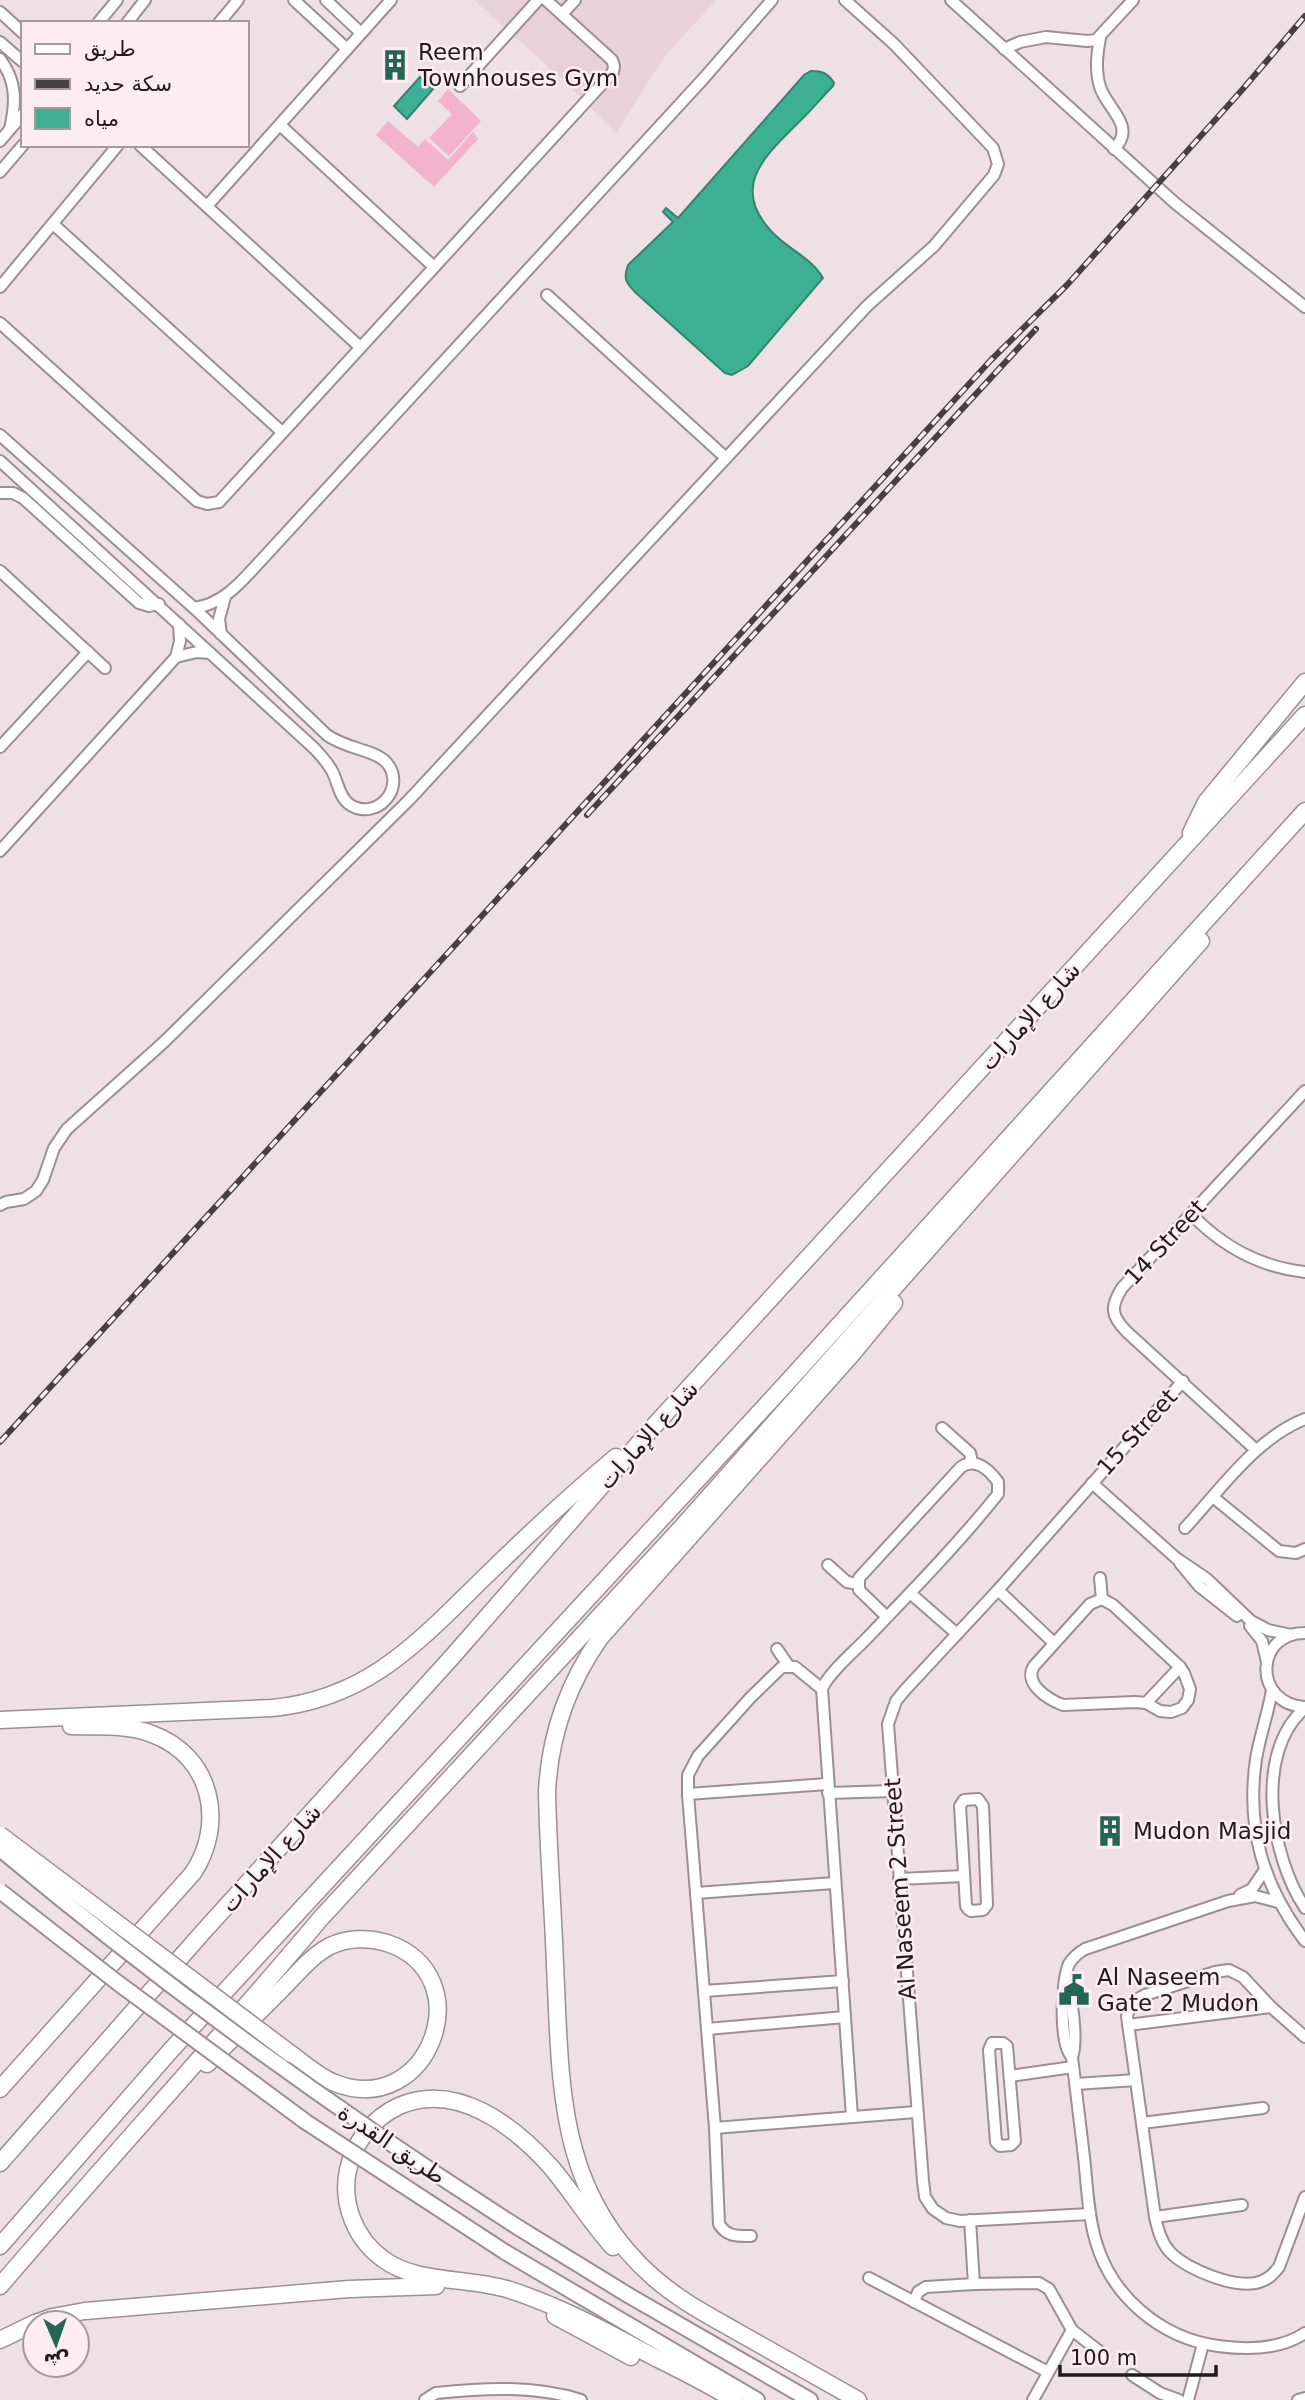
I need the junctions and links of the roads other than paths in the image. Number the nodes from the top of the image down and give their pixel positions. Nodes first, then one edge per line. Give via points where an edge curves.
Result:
1 (117, 0) edge
2 (145, 0) edge
3 (238, 0) edge
4 (294, 0) edge
5 (326, 0) edge
6 (391, 0) edge
7 (538, 0) edge
8 (546, 0) edge
9 (575, 0) edge
10 (772, 0) edge
11 (845, 0) edge
12 (951, 0) edge
13 (1133, 0) edge
14 (0, 12) edge
15 (562, 14) junction
16 (100, 21) edge
17 (129, 21) edge
18 (221, 21) edge
19 (21, 30) edge
20 (361, 33) junction
21 (1100, 38) junction
22 (0, 42) edge
23 (1004, 49) junction
24 (347, 50) junction
25 (0, 59) edge
26 (21, 60) edge
27 (460, 86) dead end
28 (21, 116) edge
29 (280, 125) junction
30 (10, 129) junction
31 (0, 141) edge
32 (21, 147) edge
33 (116, 147) edge
34 (142, 147) edge
35 (1114, 149) junction
36 (0, 173) edge
37 (207, 206) junction
38 (53, 224) junction
39 (434, 267) junction
40 (0, 287) edge
41 (547, 295) dead end
42 (1305, 307) edge
43 (0, 323) edge
44 (360, 347) junction
45 (282, 432) junction
46 (0, 435) edge
47 (726, 458) junction
48 (0, 461) edge
49 (0, 493) edge
50 (0, 571) edge
51 (225, 597) junction
52 (159, 604) junction
53 (194, 608) junction
54 (179, 624) junction
55 (221, 634) junction
56 (88, 652) junction
57 (211, 653) junction
58 (176, 657) junction
59 (105, 668) dead end
60 (1305, 682) edge
61 (1305, 715) edge
62 (0, 727) edge
63 (10, 736) junction
64 (0, 747) edge
65 (1305, 811) edge
66 (1189, 842) junction
67 (0, 851) edge
68 (1259, 861) junction
69 (1305, 1091) edge
70 (0, 1205) edge
71 (960, 1214) junction
72 (1191, 1214) junction
73 (1305, 1272) edge
74 (1183, 1381) junction
75 (1305, 1419) edge
76 (653, 1427) junction
77 (942, 1428) dead end
78 (1256, 1450) junction
79 (972, 1462) junction
80 (1092, 1483) junction
81 (1213, 1497) junction
82 (1185, 1528) dead end
83 (1305, 1549) edge
84 (828, 1564) dead end
85 (1100, 1578) dead end
86 (858, 1584) junction
87 (1207, 1586) junction
88 (998, 1590) junction
89 (910, 1593) junction
90 (1102, 1599) junction
91 (887, 1617) junction
92 (1305, 1633) edge
93 (957, 1634) junction
94 (1290, 1635) junction
95 (1054, 1643) junction
96 (777, 1649) dead end
97 (1267, 1662) junction
98 (788, 1665) junction
99 (1180, 1667) junction
100 (822, 1689) junction
101 (1272, 1690) junction
102 (1146, 1703) junction
103 (1305, 1708) edge
104 (4, 1720) edge
105 (827, 1788) junction
106 (892, 1791) junction
107 (688, 1794) junction
108 (0, 1835) edge
109 (0, 1849) edge
110 (1265, 1871) junction
111 (964, 1876) junction
112 (899, 1878) junction
113 (834, 1883) junction
114 (0, 1891) edge
115 (696, 1894) junction
116 (1228, 1901) junction
117 (1278, 1902) junction
118 (1305, 1908) edge
119 (1305, 1941) edge
120 (843, 1981) junction
121 (704, 1991) junction
122 (1271, 2007) junction
123 (845, 2017) junction
124 (1128, 2025) junction
125 (707, 2029) junction
126 (1305, 2037) edge
127 (1072, 2062) junction
128 (1010, 2076) junction
129 (1136, 2080) junction
130 (1076, 2084) junction
131 (0, 2089) edge
132 (1263, 2108) dead end
133 (916, 2112) junction
134 (852, 2117) junction
135 (1142, 2123) junction
136 (715, 2128) junction
137 (0, 2163) edge
138 (1305, 2197) edge
139 (1242, 2206) dead end
140 (66, 2208) junction
141 (1090, 2214) junction
142 (1156, 2217) junction
143 (971, 2220) junction
144 (751, 2236) dead end
145 (0, 2246) edge
146 (869, 2278) dead end
147 (974, 2284) junction
148 (0, 2286) edge
149 (914, 2302) junction
150 (91, 2311) edge
151 (21, 2330) edge
152 (1072, 2330) junction
153 (1305, 2333) edge
154 (0, 2340) edge
155 (1203, 2344) junction
156 (1104, 2355) dead end
157 (1048, 2372) junction
158 (1132, 2375) dead end
159 (817, 2377) junction
160 (1158, 2396) edge
161 (1305, 2398) edge
162 (425, 2400) edge
163 (581, 2400) edge
164 (716, 2400) edge
165 (734, 2400) edge
166 (757, 2400) edge
167 (810, 2400) edge
168 (858, 2400) edge
169 (1032, 2400) edge
170 (1179, 2400) edge
171 (1188, 2400) edge
172 (1297, 2400) edge

1 - 16 street
2 - 17 street
3 - 18 street
4 - 24 street
5 - 20 street
6 - 20 street
7 - 27 street
8 - 15 street
9 - 15 street
10 - 51 street
11 - 47 street via 990,144 996,153 996,170 934,246 867,306
12 - 23 street
13 - 21 street
14 - 19 street
15 - 39 street via 612,60 613,72
20 - 24 street
21 - 23 street via 1038,38
21 - 35 street via 1099,84 1123,128
22 - 26 street
23 - 35 street
24 - 29 street
25 - 30 street via 14,92
28 - 30 street
29 - 37 street
29 - 39 street
30 - 31 street
32 - 36 street
33 - 38 street
34 - 37 street
35 - 42 street
37 - 44 street
38 - 40 street
38 - 45 street
39 - 44 street
41 - 47 street
43 - 45 street via 202,503 224,499
44 - 45 street
46 - 53 street
47 - 70 street via 409,800 164,1042 67,1129 36,1191
48 - 52 street
49 - 52 street via 23,498 139,603
50 - 56 street
51 - 53 street
51 - 55 street via 219,619
52 - 54 street
53 - 55 street
54 - 57 street
54 - 58 street
55 - 57 street via 327,735 387,764 394,785 387,799 367,810 346,802 332,770 316,749
56 - 59 street
56 - 63 street
57 - 58 street
58 - 67 street
60 - 66 highway via 1206,802
61 - 66 highway, شارع الإمارات
62 - 63 street
63 - 64 street
65 - 68 highway
66 - 76 highway, شارع الإمارات
68 - 71 highway via 1184,961
68 - 145 highway via 782,1388 171,2050
69 - 72 street, 14 Street
71 - 140 highway via 683,1526 321,1918
71 - 159 highway via 876,1327 600,1638 564,1702 548,1773 562,2090 584,2179 611,2228 653,2277 693,2306
72 - 73 street via 1239,1253 1263,1264
72 - 74 street, 14 Street via 1122,1288 1113,1310 1118,1323
74 - 78 street, 14 Street
74 - 80 street, 15 Street
75 - 78 street
76 - 104 highway via 544,1519 407,1651 352,1687 280,1707
76 - 137 highway, شارع الإمارات
77 - 79 street via 970,1453
78 - 81 street
79 - 86 street via 961,1467
79 - 89 street via 995,1477 998,1494
80 - 87 street
80 - 88 street, Al Naseem 2 Street
81 - 82 street
81 - 83 street via 1279,1551
84 - 86 street via 846,1582
85 - 90 street
86 - 91 street
87 - 94 street via 1251,1621
87 - 97 street via 1256,1631
88 - 93 street, Al Naseem 2 Street
88 - 95 street
89 - 91 street
89 - 93 street
90 - 95 street via 1090,1604
90 - 99 street
91 - 100 street
92 - 94 street
93 - 106 street, Al Naseem 2 Street via 905,1690 891,1712
94 - 97 street via 1275,1645
95 - 102 street via 1030,1675 1034,1685 1055,1702
96 - 98 street
97 - 101 street
98 - 100 street
98 - 107 street via 776,1671 698,1756 688,1775
99 - 102 street
99 - 102 street via 1190,1689 1182,1708 1160,1711
100 - 105 street
101 - 103 street via 1287,1703
101 - 110 street via 1254,1783 1255,1827
103 - 118 street via 1280,1744 1272,1787 1276,1832 1290,1879
104 - 131 highway via 130,1728 162,1738 187,1757 200,1775 211,1819 208,1842 193,1873
105 - 106 street
105 - 107 street
105 - 113 street
106 - 112 street, Al Naseem 2 Street
107 - 115 street
108 - 140 highway, bridge via 291,2054 344,2086 375,2088 404,2077 419,2063 434,2037 438,2006 429,1977 408,1954 381,1941 350,1940 321,1951 200,2071 103,2181
109 - 167 main road, طريق القدرة, bridge via 247,2043 356,2120 519,2228
110 - 116 street via 1252,1889
110 - 117 street
111 - 111 street via 966,1906 971,1911 982,1910 987,1901 983,1806 978,1799 961,1804
111 - 112 street
112 - 133 street, Al Naseem 2 Street
113 - 115 street
113 - 120 street
114 - 166 main road, طريق القدرة, bridge via 306,2122 505,2252
115 - 121 street
116 - 117 street via 1255,1896
116 - 127 street via 1085,1948 1075,1956 1068,1965 1062,1996
117 - 119 street
120 - 121 street
120 - 123 street
121 - 125 street
122 - 124 street
122 - 124 street via 1243,1977 1223,1970 1136,1999 1127,2016
122 - 126 street
123 - 125 street
123 - 134 street
124 - 129 street
125 - 136 street
127 - 128 street
127 - 130 street
128 - 128 street via 1015,2141 1000,2146 996,2142 992,2043 1007,2046
129 - 130 street
129 - 135 street
130 - 141 street
132 - 135 street
133 - 134 street
133 - 143 street, Al Naseem 2 Street via 925,2197 946,2218
134 - 136 street
135 - 142 street
136 - 144 street via 719,2224 730,2235
138 - 142 street via 1279,2267 1261,2282 1249,2284 1198,2272 1182,2263 1168,2250
139 - 142 street
140 - 148 highway
141 - 143 street, Al Naseem 2 Street
141 - 155 street via 1108,2273 1126,2298 1175,2334
143 - 147 street
146 - 149 street
147 - 149 street via 923,2288
147 - 152 street via 1044,2285
149 - 157 street
150 - 164 highway via 349,2289 471,2288 552,2314
151 - 154 highway
152 - 156 street
152 - 157 street
153 - 155 street via 1263,2348
155 - 171 street
157 - 169 street
158 - 160 street
159 - 165 highway via 771,2359 661,2289 620,2254 525,2141 492,2116 464,2103 418,2100 376,2121 355,2148 348,2170 348,2205 360,2235 382,2259 422,2276 482,2282 532,2298 576,2316
159 - 168 highway
160 - 170 street
161 - 172 street
162 - 163 street via 436,2393 529,2389

